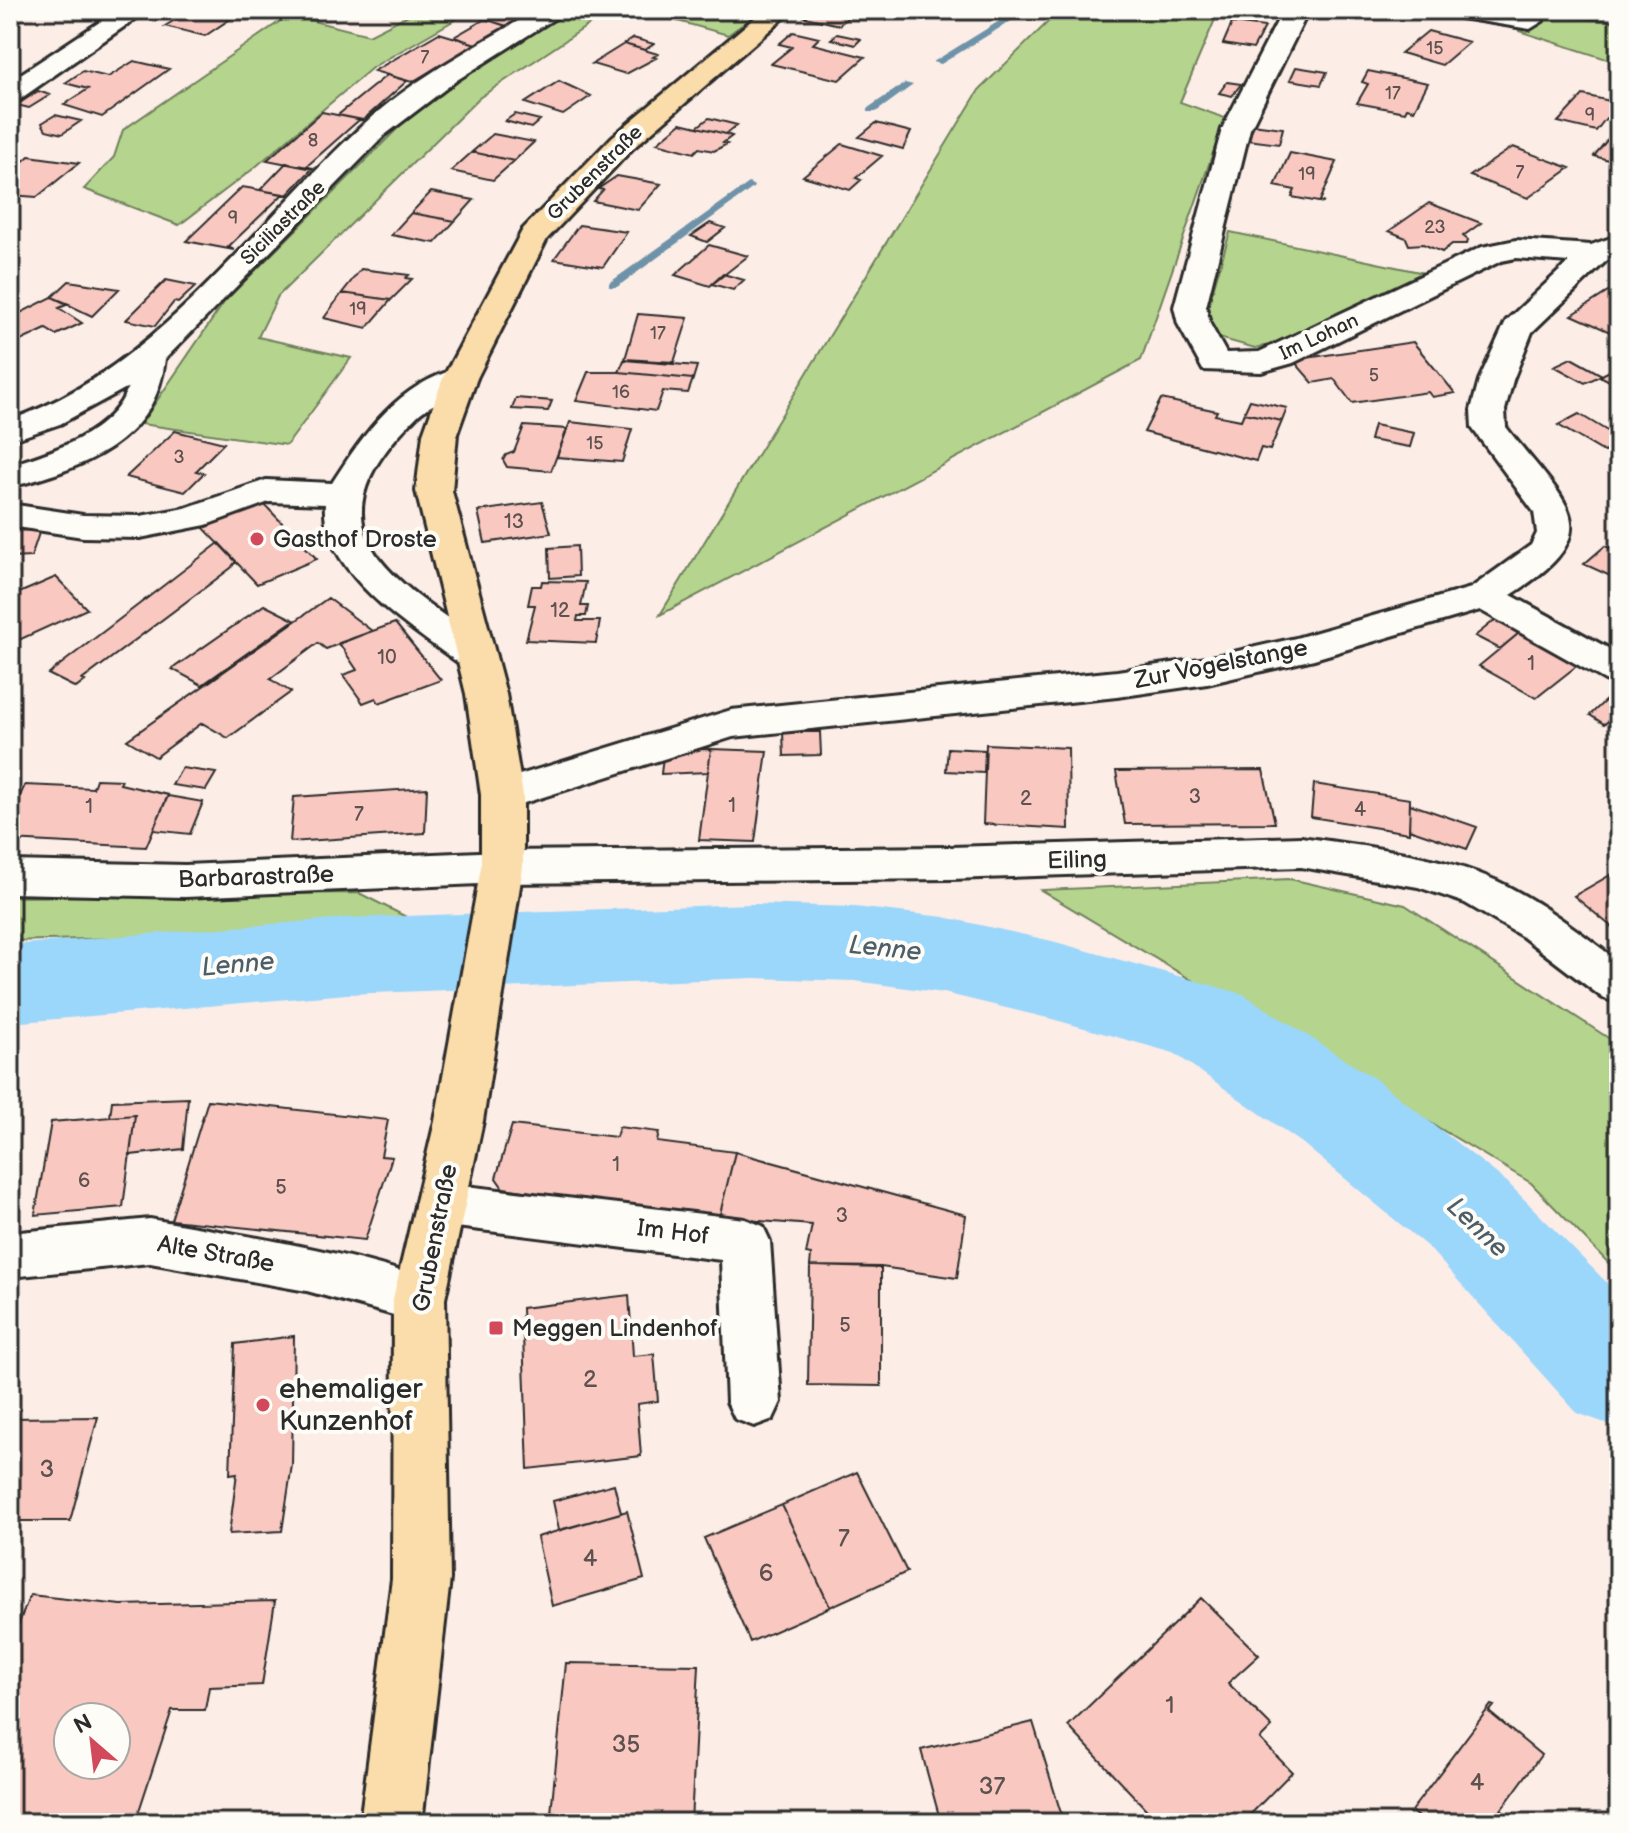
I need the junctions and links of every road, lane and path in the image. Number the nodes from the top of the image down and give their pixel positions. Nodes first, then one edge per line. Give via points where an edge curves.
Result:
1 (135, 10) edge
2 (555, 10) edge
3 (780, 10) edge
4 (1296, 10) edge
5 (1461, 10) edge
6 (1530, 21) dead end
7 (10, 93) edge
8 (1607, 250) edge
9 (149, 357) junction
10 (460, 378) junction
11 (10, 431) edge
12 (10, 476) edge
13 (344, 494) junction
14 (10, 515) edge
15 (1484, 596) junction
16 (1532, 622) junction
17 (1619, 649) edge
18 (477, 657) junction
19 (1619, 671) edge
20 (502, 795) junction
21 (501, 875) junction
22 (10, 877) edge
23 (1619, 986) edge
24 (440, 1204) junction
25 (10, 1255) edge
26 (419, 1299) junction
27 (754, 1402) dead end
28 (391, 1823) edge

1 - 7 street
2 - 9 street, Siciliastraße via 447,74 376,128
3 - 10 main road, Grubenstraße via 622,143 534,235
4 - 8 street, Im Lohan via 1236,129 1190,307 1215,363 1281,356 1493,253
5 - 6 street
8 - 15 street, Zur Vogelstange via 1517,328 1496,380 1489,428 1552,511 1555,533 1547,551
9 - 11 street, Siciliastraße via 70,408
9 - 12 street via 142,395 118,425 66,458
10 - 13 street via 437,385 398,411
10 - 18 main road, Grubenstraße via 440,434 434,491
13 - 14 street via 266,491 193,517 140,527 83,526
13 - 18 street via 342,527 348,544 374,576
15 - 16 street
15 - 20 street, Zur Vogelstange via 1300,650 1207,671 731,724
16 - 17 street
16 - 19 street
18 - 20 main road, Grubenstraße
20 - 21 main road, Grubenstraße
21 - 22 street, Barbarastraße via 185,881
21 - 23 street, Eiling via 1301,852 1422,872 1480,892 1539,925
21 - 24 main road, Grubenstraße
24 - 26 main road, Grubenstraße
24 - 27 street, Im Hof via 745,1241
25 - 26 street, Alte Straße via 150,1241 307,1269
26 - 28 main road, Grubenstraße via 421,1579

